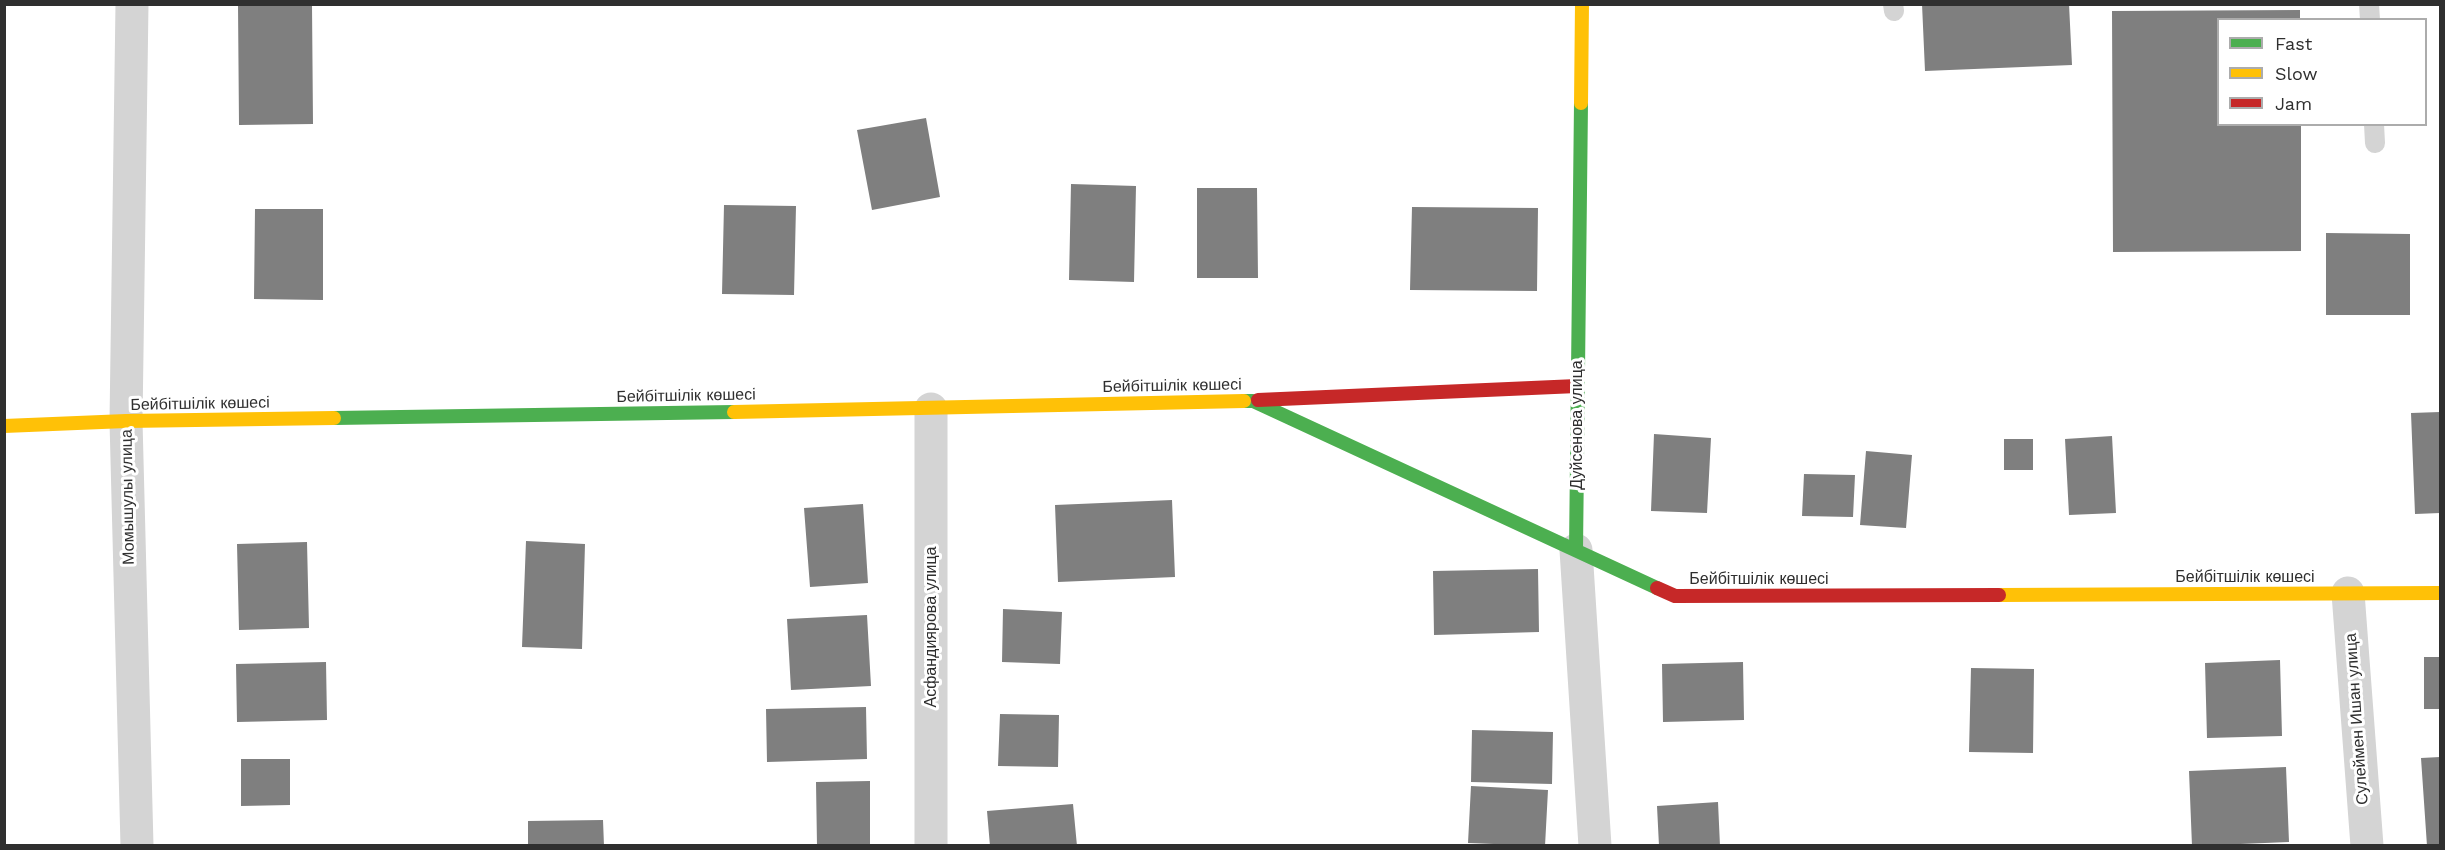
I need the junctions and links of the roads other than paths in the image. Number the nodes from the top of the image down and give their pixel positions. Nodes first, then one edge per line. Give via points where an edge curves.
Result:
1 (132, 4) edge
2 (1582, 4) edge
3 (1577, 387) junction
4 (1253, 401) junction
5 (931, 409) junction
6 (126, 421) junction
7 (4, 426) edge
8 (1576, 550) junction
9 (2348, 593) junction
10 (2440, 593) edge
11 (137, 846) edge
12 (931, 846) edge
13 (1595, 846) edge
14 (2367, 846) edge

1 - 6 street, Момышулы улица
2 - 3 street, Дуйсенова улица
3 - 4 street
3 - 8 street, Дуйсенова улица
4 - 5 street, Бейбітшілік көшесі
4 - 8 street, Бейбітшілік көшесі
5 - 6 street, Бейбітшілік көшесі
5 - 12 street, Асфандиярова улица
6 - 7 street, Бейбітшілік көшесі
6 - 11 street, Момышулы улица
8 - 9 street, Бейбітшілік көшесі via 1675,596
8 - 13 street, Дуйсенова улица
9 - 10 street, Бейбітшілік көшесі
9 - 14 street, Сулеймен Ишан улица

